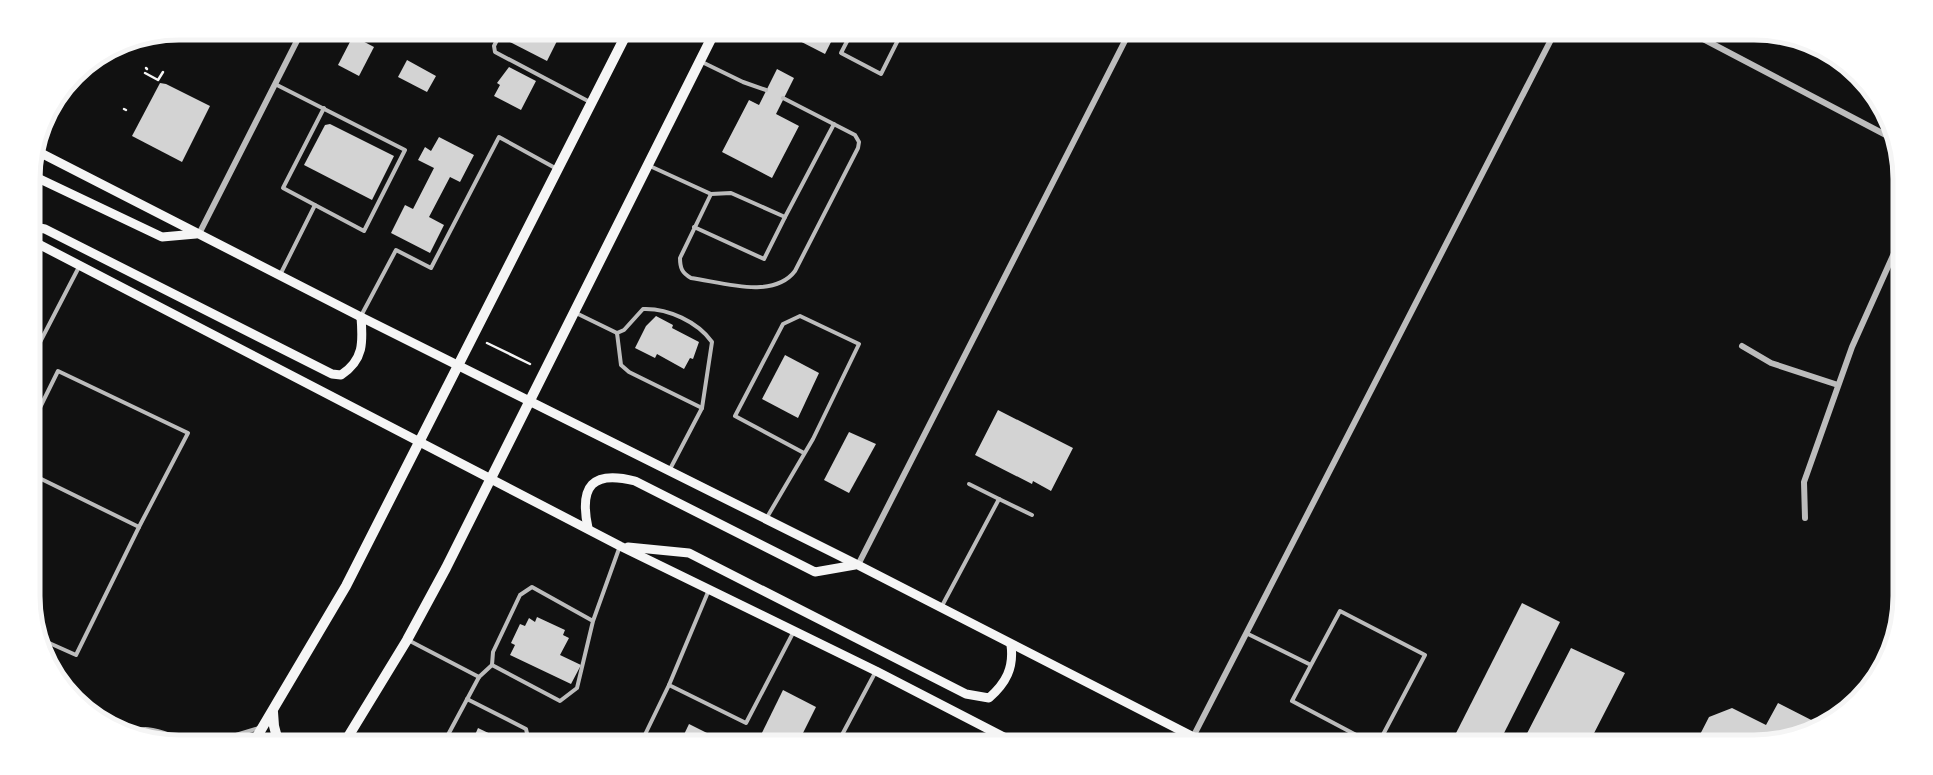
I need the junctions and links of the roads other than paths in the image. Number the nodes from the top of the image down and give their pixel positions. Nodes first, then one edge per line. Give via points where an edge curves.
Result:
1 (297, 40) edge
2 (497, 40) edge
3 (620, 40) edge
4 (710, 40) edge
5 (847, 40) edge
6 (899, 40) edge
7 (1126, 40) edge
8 (1551, 40) edge
9 (1705, 40) edge
10 (700, 60) junction
11 (275, 84) junction
12 (766, 90) dead end
13 (783, 98) dead end
14 (590, 103) junction
15 (324, 108) junction
16 (834, 124) junction
17 (1885, 135) edge
18 (43, 155) edge
19 (647, 165) junction
20 (557, 169) junction
21 (40, 179) edge
22 (711, 194) junction
23 (315, 205) junction
24 (785, 217) junction
25 (694, 227) junction
26 (40, 228) edge
27 (199, 234) junction
28 (40, 245) edge
29 (1893, 257) edge
30 (80, 265) junction
31 (280, 275) junction
32 (573, 312) junction
33 (361, 316) junction
34 (617, 332) junction
35 (40, 342) edge
36 (1742, 346) dead end
37 (459, 364) junction
38 (1838, 385) junction
39 (530, 400) junction
40 (40, 407) edge
41 (702, 408) junction
42 (420, 442) junction
43 (804, 453) junction
44 (669, 471) junction
45 (490, 479) junction
46 (40, 480) edge
47 (969, 484) dead end
48 (1000, 499) junction
49 (1032, 515) dead end
50 (1805, 518) dead end
51 (766, 519) junction
52 (138, 528) junction
53 (588, 528) junction
54 (620, 546) junction
55 (858, 565) junction
56 (710, 590) junction
57 (941, 608) junction
58 (594, 620) junction
59 (794, 631) junction
60 (1246, 632) junction
61 (407, 640) junction
62 (48, 642) edge
63 (1012, 645) junction
64 (1312, 664) junction
65 (492, 665) junction
66 (876, 671) junction
67 (478, 677) junction
68 (669, 685) junction
69 (467, 699) junction
70 (272, 711) junction
71 (263, 726) junction
72 (140, 729) edge
73 (176, 735) edge
74 (233, 735) edge
75 (258, 735) edge
76 (277, 735) edge
77 (349, 735) edge
78 (448, 735) edge
79 (527, 735) edge
80 (644, 735) edge
81 (842, 735) edge
82 (1002, 735) edge
83 (1189, 735) edge
84 (1194, 735) edge
85 (1357, 735) edge
86 (1384, 735) edge

1 - 11 street
2 - 14 lane via 495,52
3 - 14 main road
4 - 10 main road
5 - 6 lane via 841,53 881,74
7 - 55 street
8 - 60 street
9 - 17 street
10 - 12 lane
10 - 19 main road
11 - 15 lane
11 - 27 street
13 - 16 lane
14 - 20 main road
15 - 23 lane via 283,188
15 - 23 lane via 405,150 364,231
16 - 24 lane
16 - 25 lane via 855,135 858,148 791,277 774,286 691,278 680,258
18 - 27 main road
19 - 22 lane
19 - 32 main road
20 - 33 lane via 498,137 431,268 396,250
20 - 37 main road
21 - 27 main road via 162,236
22 - 24 lane via 731,193
22 - 25 lane
23 - 31 lane
24 - 25 lane via 764,259
26 - 33 main road via 332,374 342,375 358,360
27 - 31 main road
28 - 30 main road
29 - 38 street
30 - 35 lane
30 - 42 main road
31 - 33 main road
32 - 34 lane
32 - 39 main road
33 - 37 main road
34 - 41 lane via 621,365
34 - 41 lane via 644,309 659,308 703,329 712,342
36 - 38 street
37 - 39 main road
37 - 42 main road
38 - 50 street via 1804,482
39 - 44 main road
39 - 45 main road
40 - 52 lane via 58,370 188,433
41 - 44 lane
42 - 45 main road
42 - 70 main road
43 - 43 lane via 736,416 783,324 800,316 859,344
43 - 51 lane
44 - 51 main road
45 - 53 main road
45 - 61 main road
46 - 52 lane
47 - 48 lane
48 - 49 lane
48 - 57 lane
51 - 55 main road
52 - 62 lane via 76,655
53 - 54 main road
53 - 55 main road via 586,494 598,478 615,476 814,572
54 - 56 main road
54 - 58 lane
54 - 63 main road via 689,554 966,694 990,698 1005,682
55 - 57 main road
56 - 59 main road
56 - 68 lane
57 - 63 main road
58 - 65 lane via 532,588 520,595
58 - 65 lane via 577,688 560,701
59 - 66 main road
59 - 68 lane via 746,722
60 - 64 lane
60 - 84 street
61 - 67 lane
61 - 77 main road
63 - 83 main road
64 - 85 lane via 1292,701
64 - 86 lane via 1340,610 1424,655
65 - 67 lane
66 - 81 lane
66 - 82 main road
67 - 69 lane
68 - 80 lane
69 - 78 lane
69 - 79 lane
70 - 71 main road
70 - 76 main road
71 - 74 lane
71 - 75 main road
72 - 73 lane

